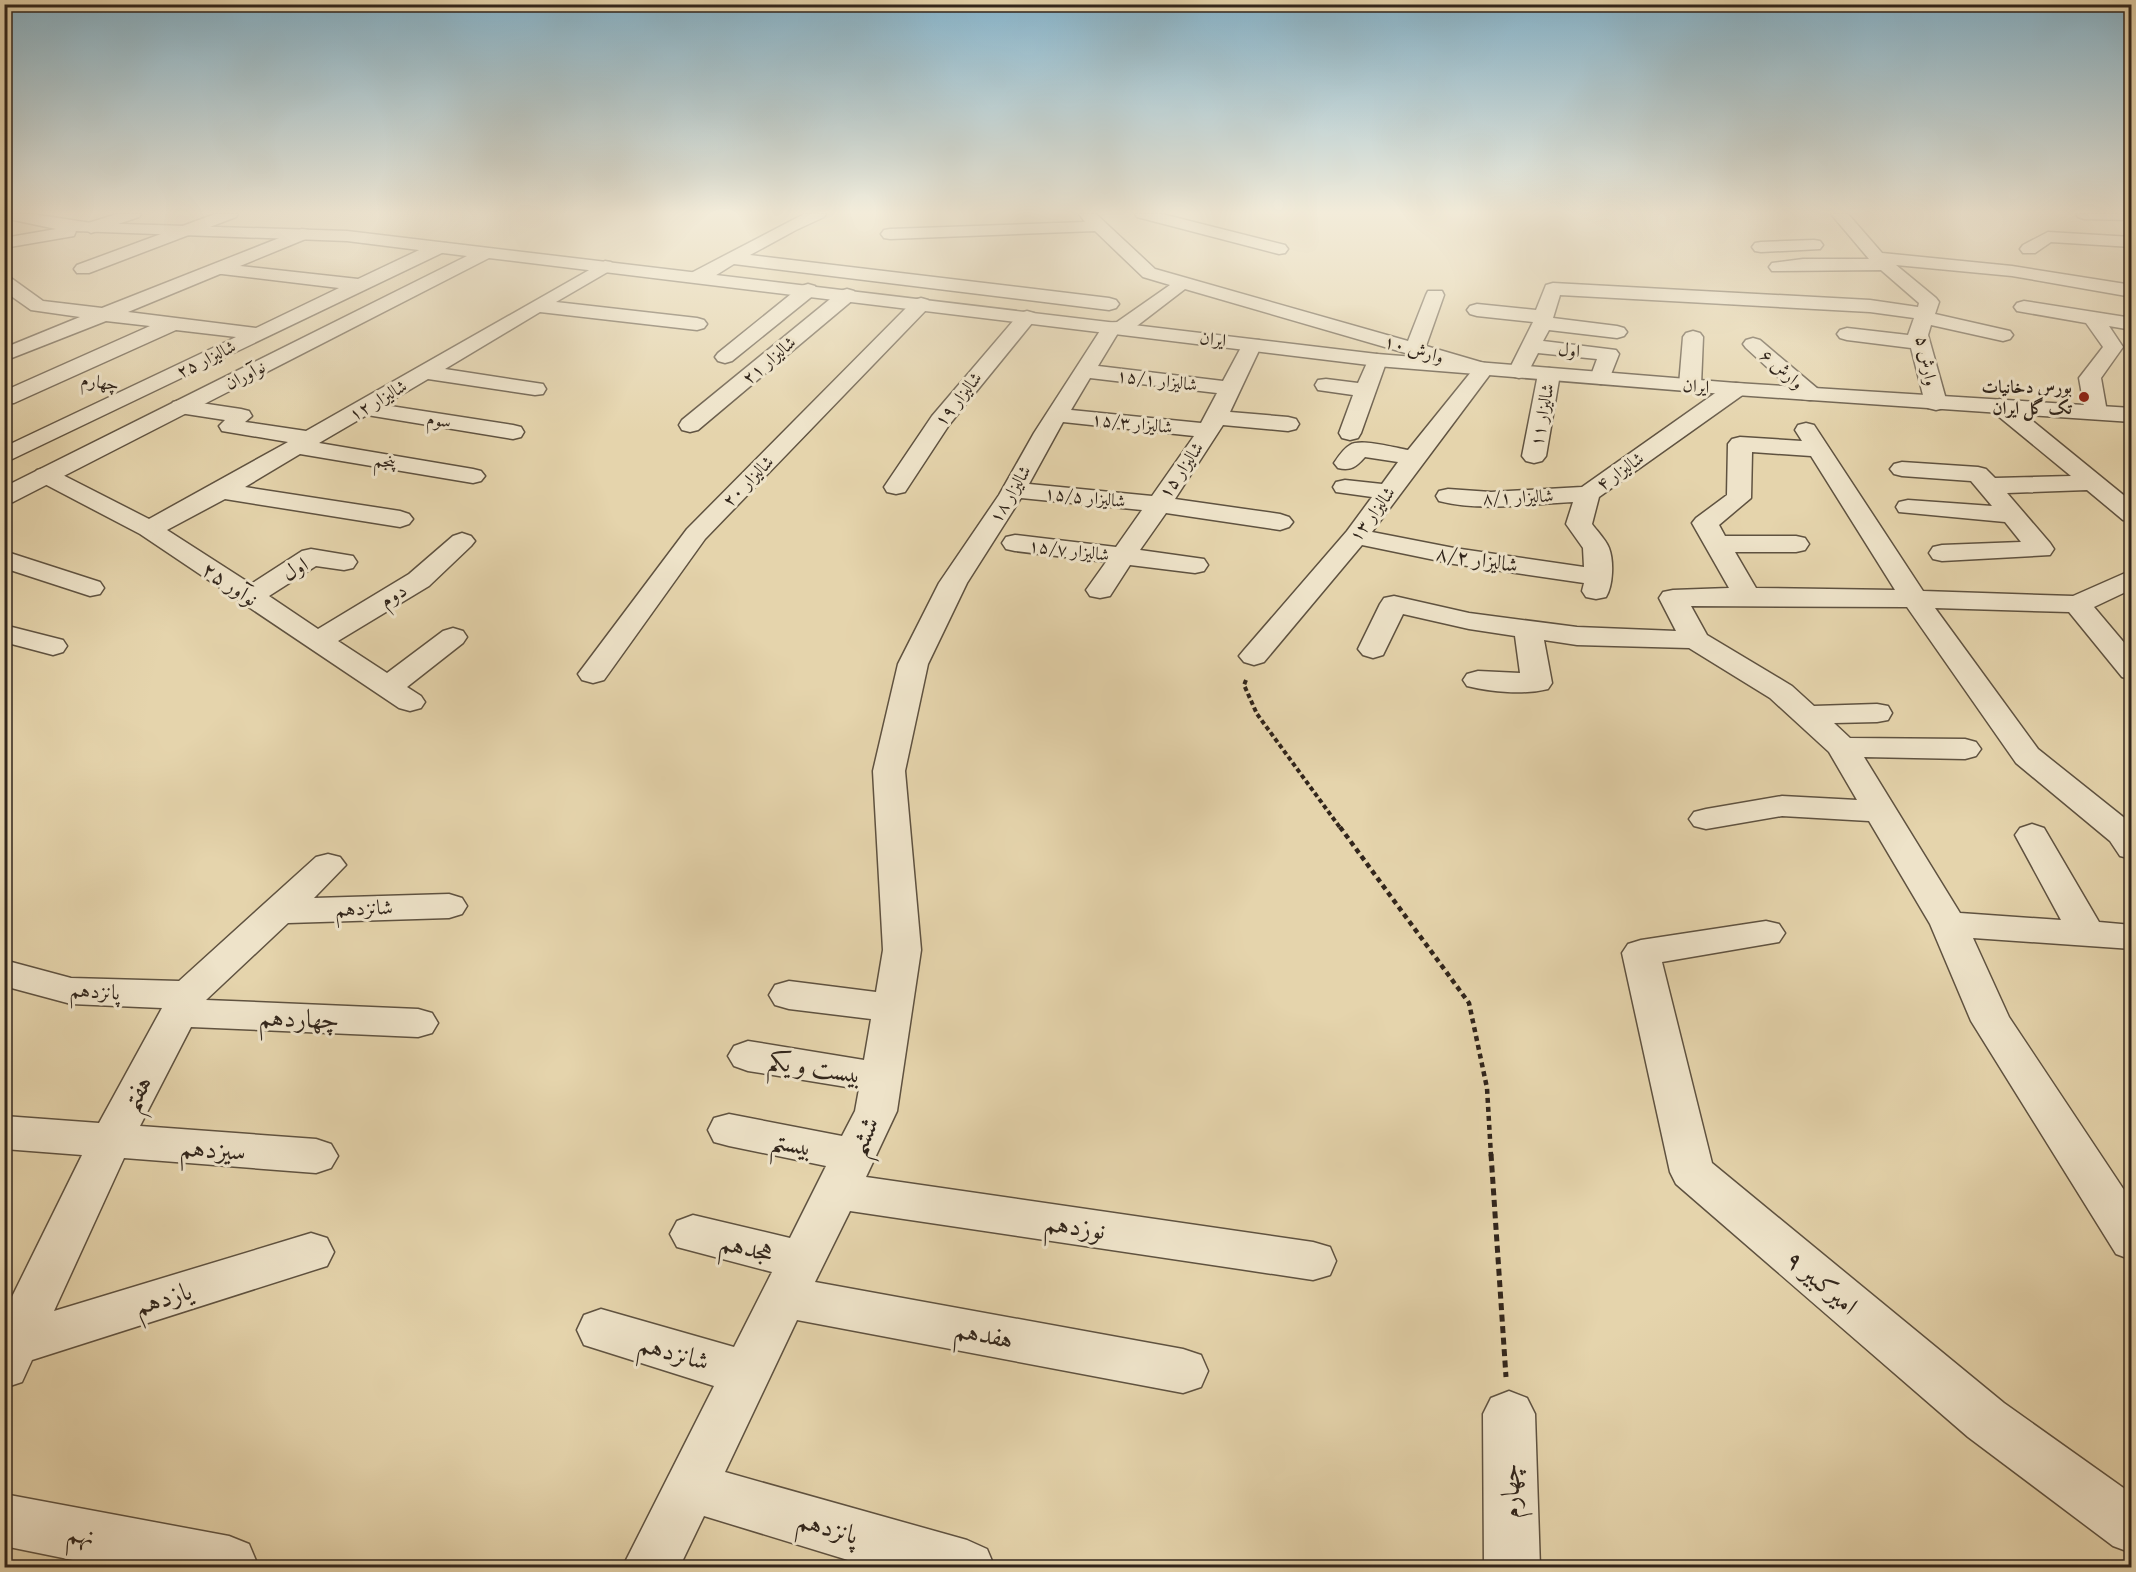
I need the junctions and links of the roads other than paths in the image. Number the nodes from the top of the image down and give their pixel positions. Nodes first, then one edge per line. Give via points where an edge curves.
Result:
1 (12, 287) edge
2 (169, 287) edge
3 (355, 287) edge
4 (418, 287) edge
5 (569, 287) edge
6 (785, 287) edge
7 (912, 287) edge
8 (1199, 287) edge
9 (1912, 287) edge
10 (2110, 287) edge
11 (1176, 289) dead end
12 (808, 290) junction
13 (2132, 291) edge
14 (847, 295) junction
15 (1435, 295) dead end
16 (921, 304) junction
17 (537, 306) junction
18 (1477, 310) dead end
19 (199, 312) dead end
20 (102, 314) junction
21 (1924, 316) junction
22 (1027, 317) junction
23 (2093, 318) junction
24 (1114, 320) junction
25 (1543, 320) junction
26 (172, 324) junction
27 (697, 324) dead end
28 (2132, 324) edge
29 (1617, 332) dead end
30 (257, 334) junction
31 (1846, 334) dead end
32 (1693, 338) dead end
33 (1920, 343) junction
34 (1252, 344) junction
35 (1753, 344) dead end
36 (1530, 346) junction
37 (1415, 349) junction
38 (4, 355) edge
39 (725, 357) dead end
40 (1377, 360) junction
41 (153, 361) dead end
42 (190, 367) junction
43 (4, 369) edge
44 (1484, 369) junction
45 (1084, 371) junction
46 (426, 372) junction
47 (1519, 372) junction
48 (1549, 375) junction
49 (56, 376) junction
50 (1601, 378) junction
51 (89, 381) dead end
52 (111, 384) dead end
53 (1326, 385) dead end
54 (1690, 385) junction
55 (1229, 388) junction
56 (144, 389) junction
57 (535, 389) dead end
58 (1736, 389) junction
59 (1366, 390) junction
60 (1810, 394) junction
61 (6, 398) dead end
62 (1936, 402) junction
63 (2000, 406) junction
64 (181, 407) junction
65 (364, 408) junction
66 (2096, 412) junction
67 (1056, 415) junction
68 (2132, 415) edge
69 (1212, 424) junction
70 (1288, 424) dead end
71 (690, 425) dead end
72 (513, 432) dead end
73 (1350, 433) dead end
74 (304, 443) junction
75 (4, 456) edge
76 (1534, 456) dead end
77 (1414, 458) junction
78 (1902, 469) dead end
79 (45, 475) junction
80 (473, 476) dead end
81 (2093, 483) junction
82 (1986, 486) junction
83 (896, 487) dead end
84 (1014, 490) junction
85 (221, 491) junction
86 (1389, 492) junction
87 (1588, 494) junction
88 (1448, 496) dead end
89 (4, 497) edge
90 (1157, 504) junction
91 (1908, 507) dead end
92 (2012, 515) junction
93 (2132, 515) edge
94 (400, 519) dead end
95 (1280, 522) dead end
96 (149, 529) junction
97 (1356, 536) junction
98 (462, 542) dead end
99 (1015, 543) dead end
100 (1717, 544) junction
101 (1796, 544) dead end
102 (1942, 553) dead end
103 (1122, 557) junction
104 (4, 559) edge
105 (344, 562) dead end
106 (1195, 565) dead end
107 (2132, 578) edge
108 (1597, 584) joint
109 (90, 588) dead end
110 (1100, 590) dead end
111 (1747, 596) junction
112 (250, 597) junction
113 (1914, 599) junction
114 (2077, 604) junction
115 (1528, 629) junction
116 (4, 633) edge
117 (453, 637) dead end
118 (1695, 640) junction
119 (318, 641) junction
120 (53, 646) dead end
121 (1373, 649) dead end
122 (1254, 656) road end
123 (914, 664) joint
124 (2132, 671) edge
125 (593, 674) dead end
126 (1479, 680) dead end
127 (1877, 713) dead end
128 (1807, 715) junction
129 (1842, 747) junction
130 (1965, 749) dead end
131 (1880, 811) junction
132 (1706, 819) dead end
133 (2032, 835) dead end
134 (2132, 848) edge
135 (328, 865) dead end
136 (449, 906) dead end
137 (278, 911) junction
138 (1948, 924) junction
139 (1766, 933) dead end
140 (2087, 934) junction
141 (2132, 937) edge
142 (4, 974) edge
143 (789, 995) dead end
144 (183, 1004) junction
145 (893, 1008) junction
146 (418, 1023) dead end
147 (748, 1056) dead end
148 (882, 1078) junction
149 (729, 1130) dead end
150 (4, 1132) edge
151 (110, 1142) junction
152 (316, 1156) dead end
153 (845, 1173) junction
154 (693, 1234) dead end
155 (2132, 1241) edge
156 (311, 1252) dead end
157 (1313, 1261) dead end
158 (793, 1279) junction
159 (601, 1330) dead end
160 (10, 1355) edge
161 (1183, 1371) dead end
162 (746, 1373) junction
163 (1509, 1414) road end
164 (690, 1487) junction
165 (4, 1520) edge
166 (2132, 1527) edge
167 (229, 1563) dead end
168 (650, 1568) edge
169 (967, 1568) edge
170 (1512, 1568) edge

1 - 20 street via 38,306
2 - 20 street
3 - 30 street, شالیزار ۲۵
4 - 64 street, نوآوران
5 - 17 street, شالیزار ۱۲
6 - 12 street, ایران
7 - 24 street
8 - 37 street, وارش ۱۰
9 - 21 street, وارش ۵ via 1929,302
10 - 13 street
11 - 24 street
12 - 14 street, ایران
12 - 39 street
14 - 16 street, ایران
14 - 71 street, شالیزار ۲۱
15 - 37 street
16 - 22 street, ایران
16 - 125 street, شالیزار ۲۰ via 696,534
17 - 27 street
17 - 46 street, شالیزار ۱۲
18 - 25 street
19 - 26 street
20 - 26 street
20 - 38 street
21 - 23 street via 2009,330 2025,319 2023,301
21 - 25 street via 1870,306 1553,289
21 - 33 street, وارش ۵ via 1918,335
22 - 24 street, ایران
22 - 83 street, شالیزار ۱۹ via 940,421
23 - 28 street
23 - 66 street via 2113,347 2090,378
24 - 34 street, ایران
24 - 45 street, شالیزار ۱۸
25 - 29 street
25 - 36 street
26 - 30 street
26 - 49 street
30 - 42 street, شالیزار ۲۵
31 - 33 street
32 - 54 street
33 - 62 street, وارش ۵
34 - 40 street, ایران
34 - 55 street, شالیزار ۱۵
35 - 60 street, وارش ۶
36 - 47 street
36 - 50 street, اول via 1609,354
37 - 44 street, وارش ۱۰
40 - 44 street, ایران
40 - 59 street
41 - 42 street
42 - 56 street, شالیزار ۲۵
43 - 49 street
44 - 47 street, ایران
44 - 77 street, شالیزار ۱۳
45 - 55 street, شالیزار ۱۵/۱
45 - 67 street, شالیزار ۱۸
46 - 57 street
46 - 65 street, شالیزار ۱۲
47 - 48 street, ایران
48 - 50 street, ایران
48 - 76 street, شالیزار ۱۱
49 - 51 street, چهارم
49 - 61 street
50 - 54 street, ایران
52 - 56 street, چهارم
53 - 59 street
54 - 58 street, ایران
55 - 69 street, شالیزار ۱۵
56 - 75 street, شالیزار ۲۵
58 - 60 street, ایران
58 - 87 street, شالیزار ۴
59 - 73 street
60 - 62 street, ایران
62 - 63 street, ایران
63 - 66 street, ایران
63 - 81 street
64 - 74 street
64 - 79 street, نوآوران
65 - 72 street, سوم
65 - 74 street, شالیزار ۱۲
66 - 68 street, ایران
67 - 69 street, شالیزار ۱۵/۳
67 - 84 street, شالیزار ۱۸
69 - 70 street, شالیزار ۱۵/۳
69 - 90 street, شالیزار ۱۵
74 - 80 street, پنجم
74 - 85 street, شالیزار ۱۲
77 - 86 street, شالیزار ۱۳
77 - 86 street via 1359,449 1346,475
78 - 82 street via 1978,474
79 - 89 street, نوآوران
79 - 96 street, نوآور ۲۵
81 - 82 street
81 - 93 street
82 - 92 street
84 - 90 street, شالیزار ۱۵/۵
84 - 123 street, شالیزار ۱۸ via 953,584
85 - 94 street
85 - 96 street, شالیزار ۱۲
86 - 97 street, شالیزار ۱۳
87 - 88 street, شالیزار ۸/۱ via 1491,499
87 - 108 street, شالیزار ۴ via 1580,524 1596,548
90 - 95 street, شالیزار ۱۵/۵
90 - 103 street, شالیزار ۱۵
91 - 92 street
92 - 102 street via 2041,549
96 - 112 street, نوآور ۲۵
97 - 108 street, شالیزار ۸/۲
97 - 122 street, شالیزار ۱۳
98 - 119 street, دوم via 419,580
99 - 103 street, شالیزار ۱۵/۷
100 - 101 street
100 - 111 street
100 - 113 street via 1705,522 1739,498 1740,444 1812,440
103 - 106 street, شالیزار ۱۵/۷
103 - 110 street, شالیزار ۱۵
104 - 109 street
105 - 112 street, اول via 311,557
107 - 114 street
111 - 113 street
111 - 118 street via 1673,598
112 - 119 street, نوآور ۲۵
113 - 114 street
113 - 134 street via 2027,756 2122,834
114 - 124 street
115 - 118 street via 1577,636
115 - 121 street via 1394,604
115 - 126 street via 1537,683
116 - 120 street
117 - 119 street, نوآور ۲۵ via 399,694
118 - 128 street via 1781,692
123 - 145 street, ششم via 889,771 902,950
127 - 128 street
128 - 129 street
129 - 130 street
129 - 131 street
131 - 132 street via 1782,806
131 - 138 street
133 - 140 street
135 - 137 street, هفتم
136 - 137 street, شانزدهم
137 - 144 street, هفتم
138 - 140 street
138 - 155 street via 1991,1022
139 - 166 street, امیرکبیر ۹ via 1641,953 1692,1172 1986,1420
140 - 141 street
142 - 144 street, پانزدهم via 71,991
143 - 145 street
144 - 146 street, چهاردهم
144 - 151 street, هفتم
145 - 148 street, ششم
147 - 148 street, بیست و یکم
148 - 153 street, ششم via 876,1111
149 - 153 street, بیستم
150 - 151 street, سیزدهم
151 - 152 street, سیزدهم
151 - 160 street, هفتم
153 - 157 street, نوزدهم
153 - 158 street, ششم
154 - 158 street, هجدهم
156 - 160 street, یازدهم
158 - 161 street, هفدهم
158 - 162 street, ششم
159 - 162 street, شانزدهم
162 - 164 street, ششم
163 - 170 street, چهارم
164 - 168 street, ششم
164 - 169 street, پانزدهم
165 - 167 street, نهم

